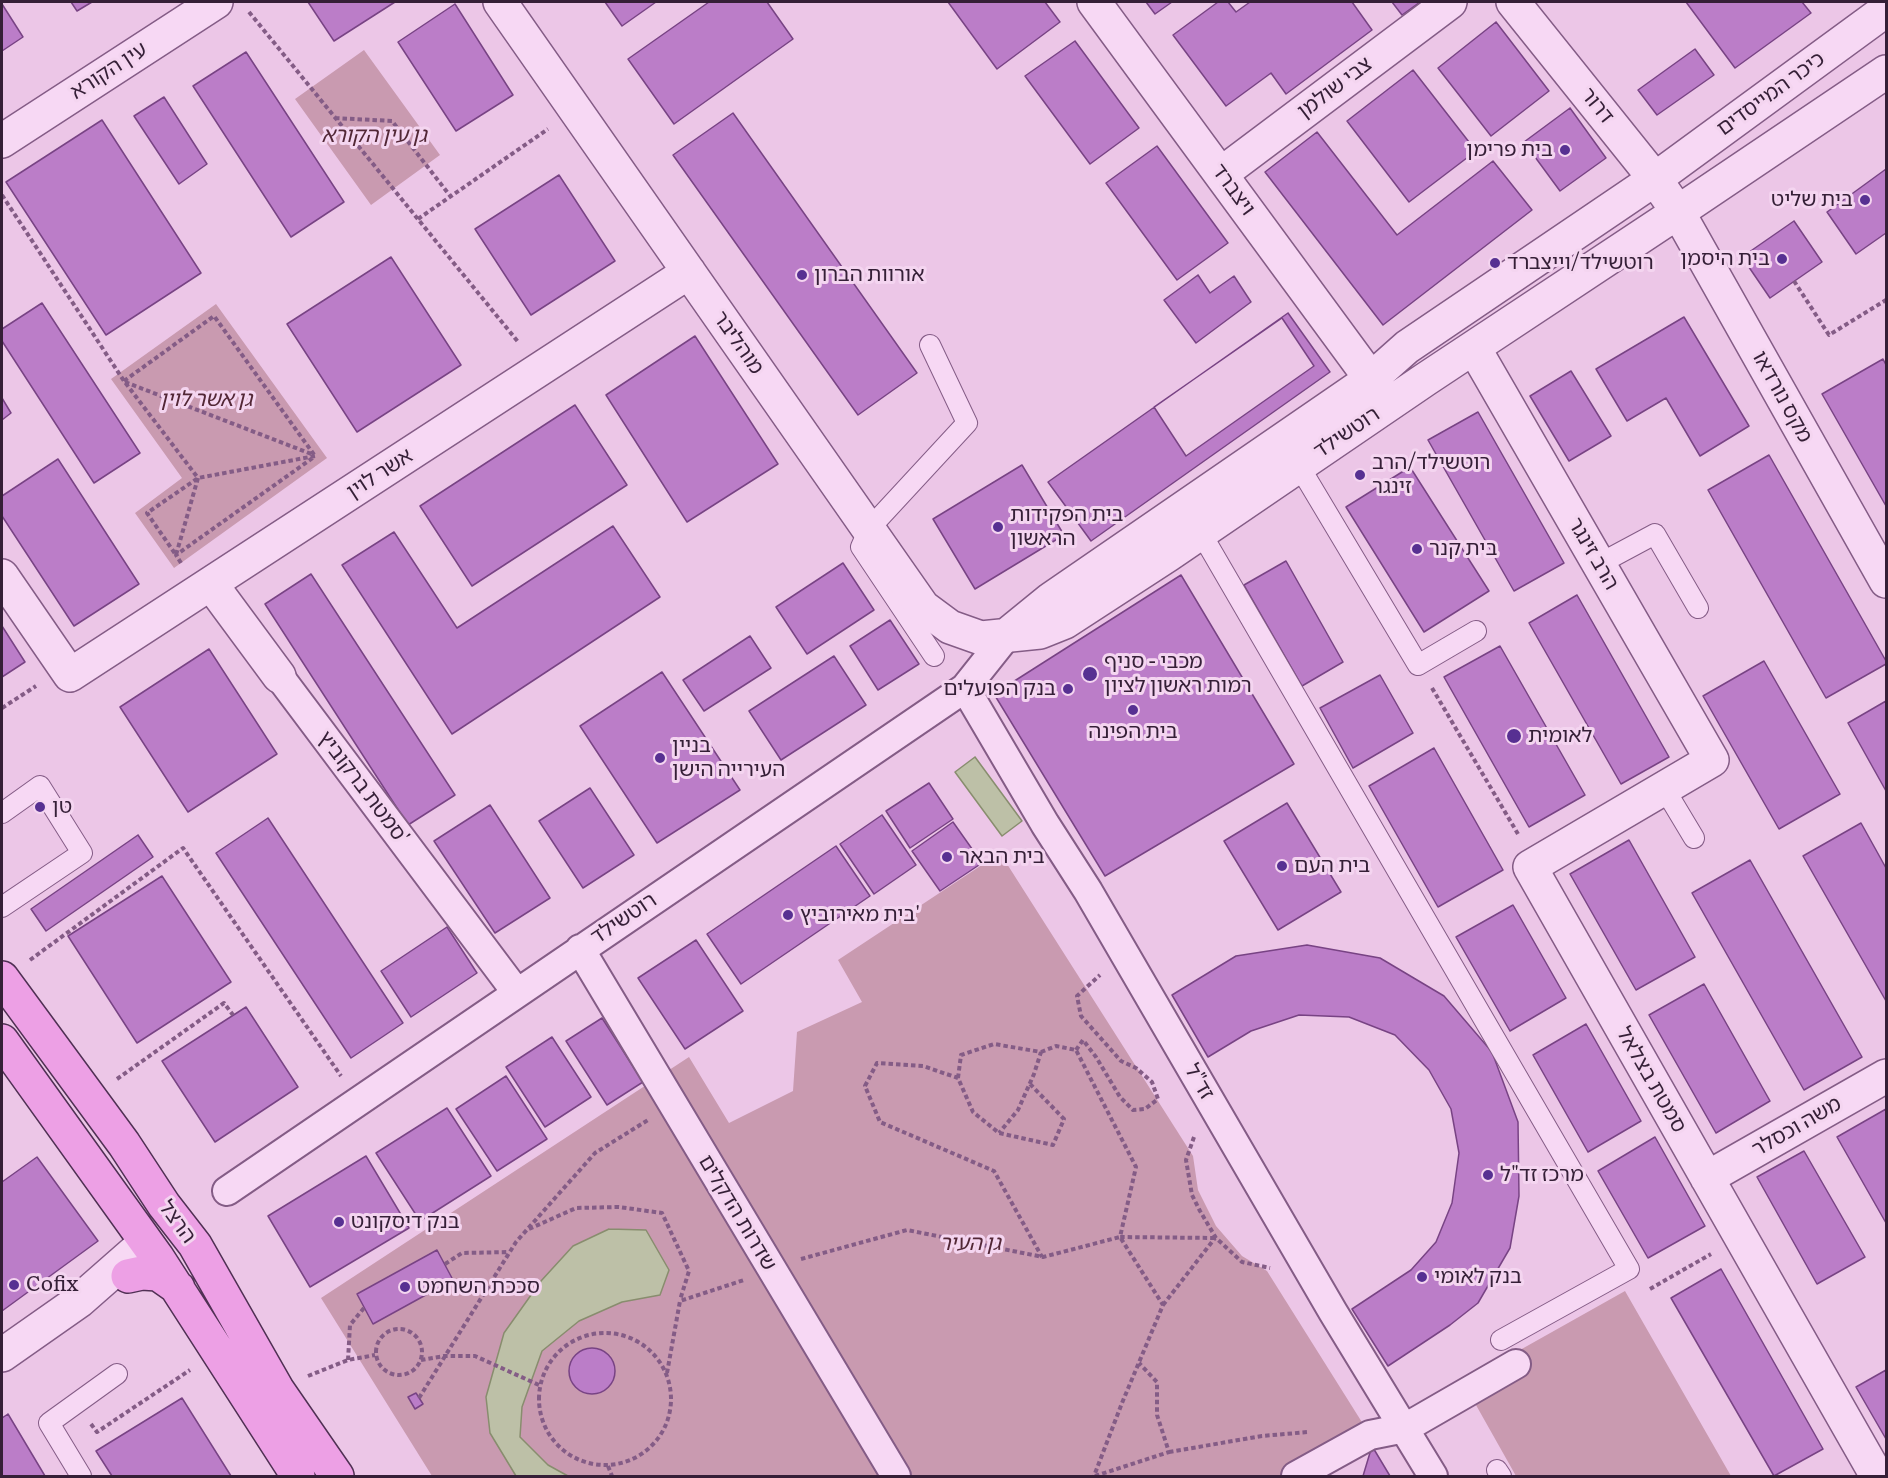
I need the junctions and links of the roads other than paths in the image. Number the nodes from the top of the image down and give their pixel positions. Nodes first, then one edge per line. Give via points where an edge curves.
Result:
1 (500, 2) edge
2 (1095, 2) edge
3 (1450, 2) edge
4 (1513, 2) edge
5 (230, 4) edge
6 (1887, 10) edge
7 (1887, 72) edge
8 (2, 141) edge
9 (1221, 174) junction
10 (1655, 179) junction
11 (1678, 212) junction
12 (689, 272) junction
13 (930, 345) dead end
14 (1474, 348) junction
15 (1371, 379) junction
16 (1299, 466) junction
17 (868, 529) junction
18 (1201, 533) junction
19 (1599, 564) junction
20 (2, 576) edge
21 (1887, 581) edge
22 (205, 587) junction
23 (1698, 608) dead end
24 (1476, 631) dead end
25 (1008, 634) junction
26 (934, 656) dead end
27 (279, 676) joint
28 (965, 688) junction
29 (1712, 760) joint
30 (1664, 788) junction
31 (2, 813) edge
32 (1694, 838) dead end
33 (2, 907) edge
34 (580, 949) junction
35 (2, 979) edge
36 (517, 993) junction
37 (2, 1041) edge
38 (1887, 1076) edge
39 (1707, 1178) junction
40 (227, 1191) dead end
41 (182, 1230) junction
42 (151, 1250) junction
43 (128, 1276) junction
44 (178, 1288) junction
45 (79, 1301) junction
46 (1501, 1340) dead end
47 (2, 1355) edge
48 (1516, 1364) dead end
49 (117, 1374) dead end
50 (1405, 1428) junction
51 (81, 1476) edge
52 (298, 1476) edge
53 (337, 1476) edge
54 (896, 1476) edge
55 (1296, 1476) edge
56 (1433, 1476) edge
57 (1877, 1476) edge

1 - 12 street, מוהליבר
2 - 9 street, ויצברד
3 - 9 street, צבי שולמן
4 - 10 street, דרור
5 - 8 street, עין הקורא
6 - 10 street, כיכר המייסדים
7 - 11 street, כיכר המייסדים
9 - 15 street, ויצברד
10 - 11 street, דרור
10 - 15 street, רוטשילד via 1407,347
11 - 14 street, רוטשילד
11 - 21 street, מקס נורדאו
12 - 17 street, מוהליבר
12 - 22 street, אשר לוין
13 - 17 lane via 967,423
14 - 16 street, רוטשילד
14 - 19 street, הרב זינגר
15 - 25 street, רוטשילד via 1051,599
16 - 18 street, רוטשילד
16 - 24 lane via 1418,665
17 - 25 street, מוהליבר via 923,607 950,627 981,638
17 - 26 lane via 861,547
18 - 25 street, רוטשילד via 1065,622 1040,632
18 - 46 lane via 1629,1269
19 - 23 lane via 1655,534
19 - 29 street, הרב זינגר
20 - 22 street, אשר לוין via 70,675
22 - 27 street, סמטת ברקוביץ'
25 - 28 street, רוטשילד
27 - 36 street, סמטת ברקוביץ'
28 - 34 street, רוטשילד
28 - 50 street, זד"ל
29 - 30 street, סמטת בצלאל
30 - 32 lane
30 - 39 street, סמטת בצלאל via 1574,830 1530,867
31 - 33 lane via 40,786 82,854
34 - 36 street, רוטשילד
34 - 54 street, שדרות הדקלים
35 - 41 main road, הרצל
36 - 40 street, רוטשילד
37 - 42 main road, הרצל
38 - 39 street, משה וכסלר
39 - 57 street, סמטת בצלאל
41 - 42 street
41 - 53 main road, הרצל via 195,1245 277,1389
42 - 43 street
42 - 44 main road, הרצל
42 - 45 street
43 - 44 main road via 158,1274
43 - 45 street
44 - 52 main road, הרצל
45 - 47 street
48 - 50 street
49 - 51 lane via 49,1423
50 - 55 street via 1370,1435
50 - 56 street, זד"ל

